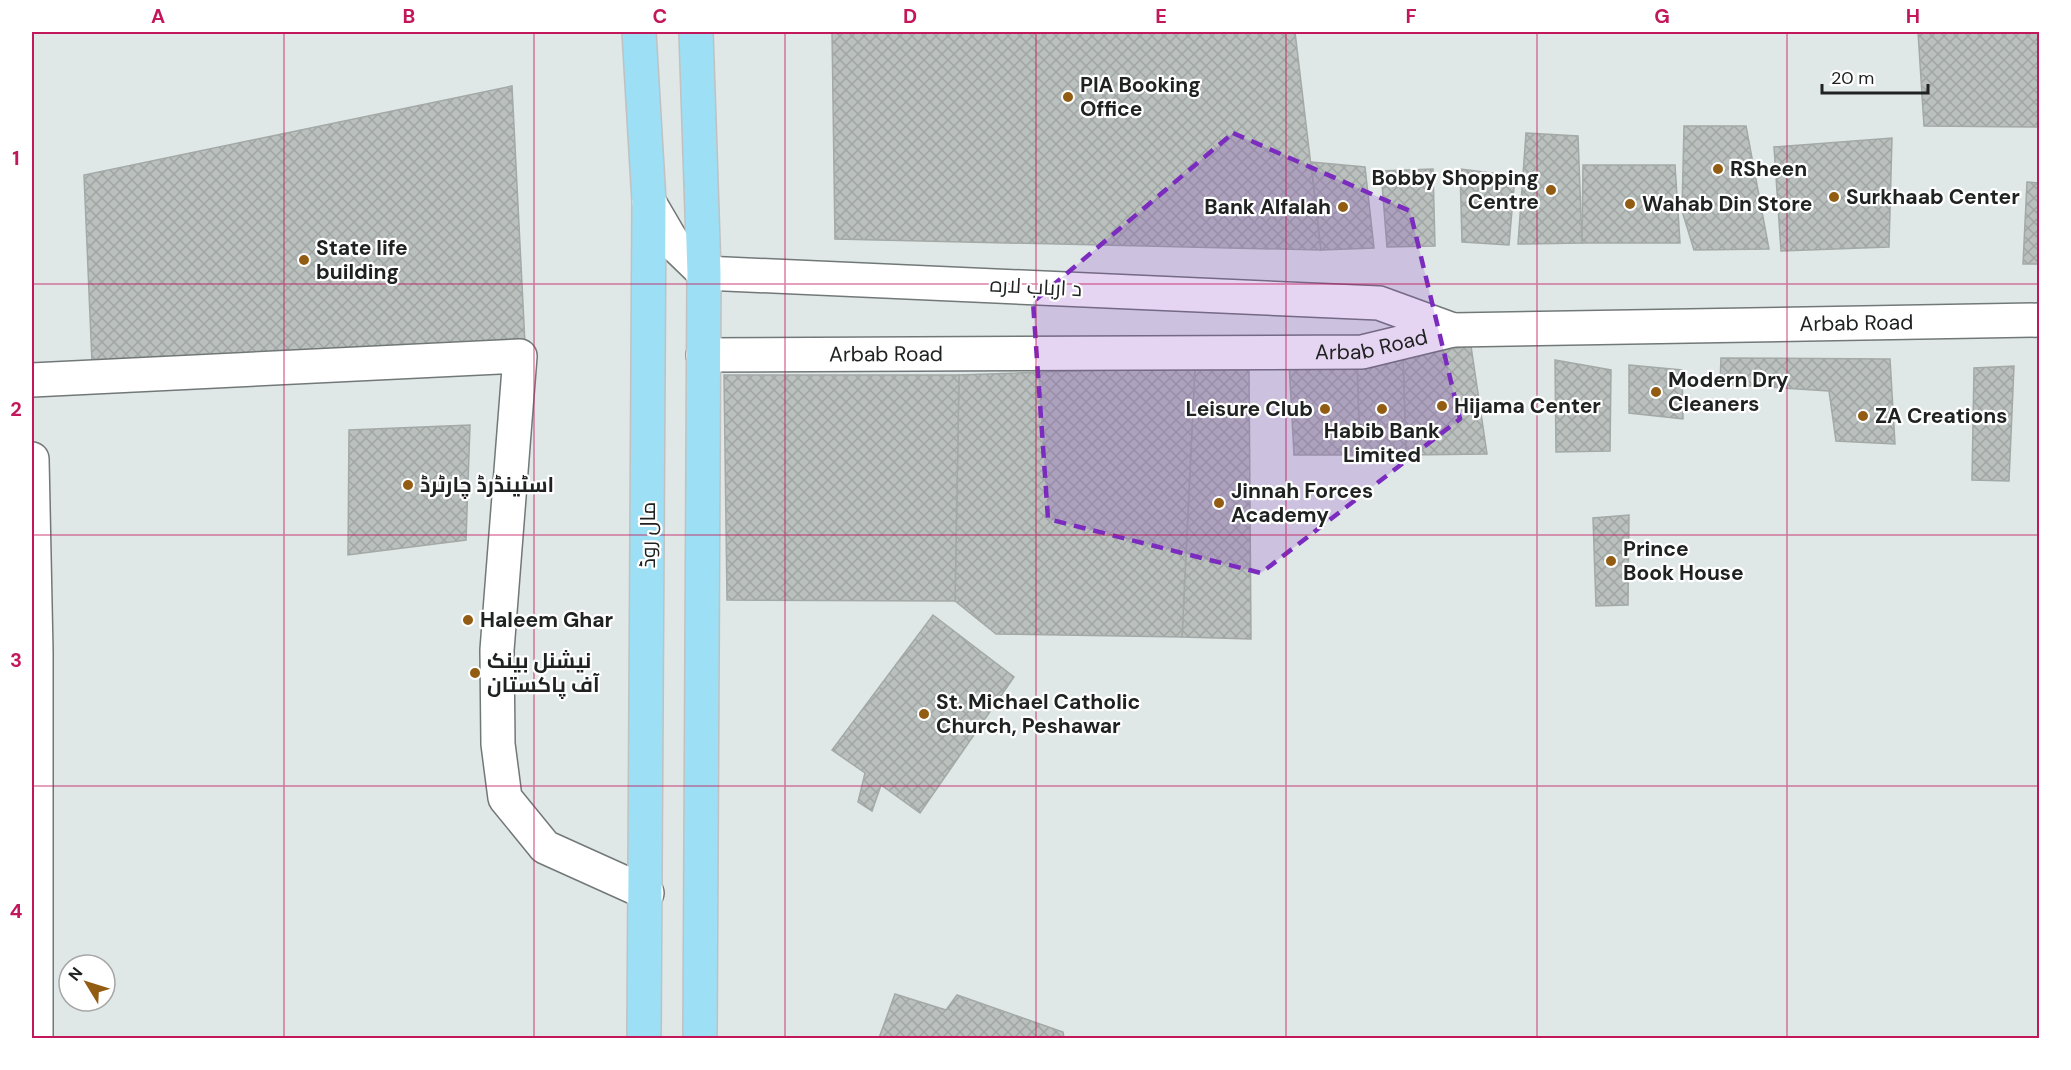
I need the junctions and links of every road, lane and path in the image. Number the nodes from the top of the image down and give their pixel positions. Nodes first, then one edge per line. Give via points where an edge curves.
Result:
1 (639, 32) edge
2 (696, 32) edge
3 (648, 202) junction
4 (704, 273) junction
5 (2040, 320) edge
6 (1453, 330) junction
7 (703, 355) junction
8 (32, 380) edge
9 (32, 459) edge
10 (647, 893) junction
11 (36, 1038) edge
12 (644, 1038) edge
13 (700, 1038) edge

1 - 3 main road, مال روڈ
2 - 4 main road
3 - 4 street via 673,243
3 - 10 main road, مال روڈ
4 - 6 street, د ارباب لاره via 1379,303
4 - 7 main road
5 - 6 street, Arbab Road
6 - 7 street, Arbab Road via 1362,352
7 - 13 main road
8 - 10 street via 520,356 497,650 498,744 505,798 545,847
9 - 11 street
10 - 12 main road, مال روڈ

